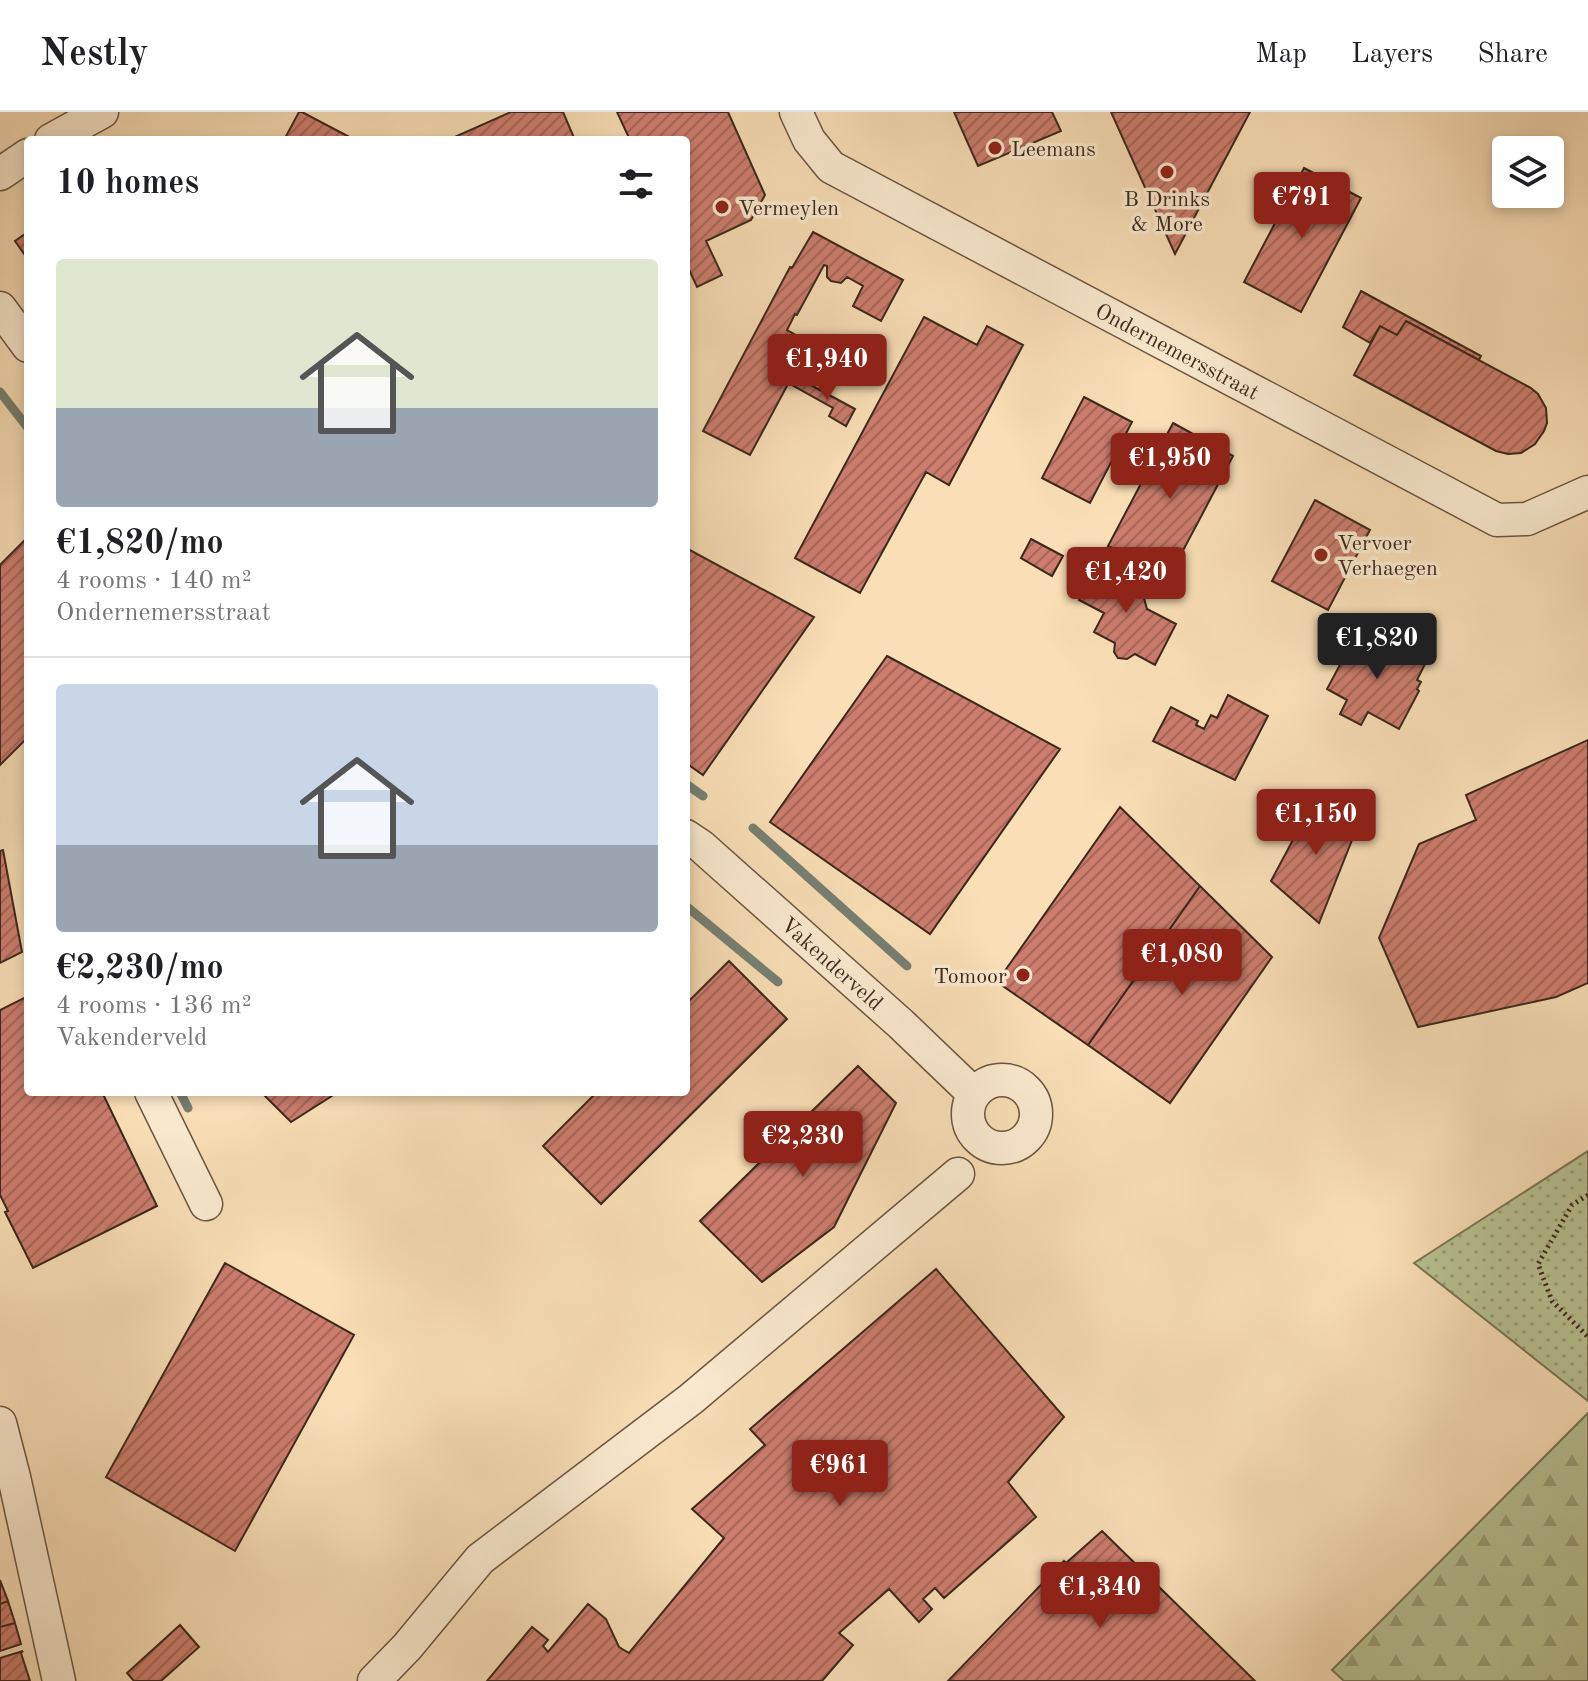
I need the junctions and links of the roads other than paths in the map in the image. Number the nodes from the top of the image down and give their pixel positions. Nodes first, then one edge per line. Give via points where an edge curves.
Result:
1 (102, 112) edge
2 (796, 112) edge
3 (58, 136) edge
4 (24, 158) edge
5 (0, 174) edge
6 (0, 308) edge
7 (24, 341) edge
8 (1588, 492) edge
9 (690, 839) edge
10 (974, 1094) dead end
11 (153, 1096) edge
12 (958, 1174) dead end
13 (206, 1204) dead end
14 (0, 1423) edge
15 (59, 1681) edge
16 (374, 1681) edge

1 - 3 street
2 - 8 street, Ondernemersstraat via 809,140 831,167 1497,520 1527,519
4 - 5 street
6 - 7 street
9 - 10 street, Vakenderveld
11 - 13 street
12 - 16 street via 691,1399 480,1559
14 - 15 street

